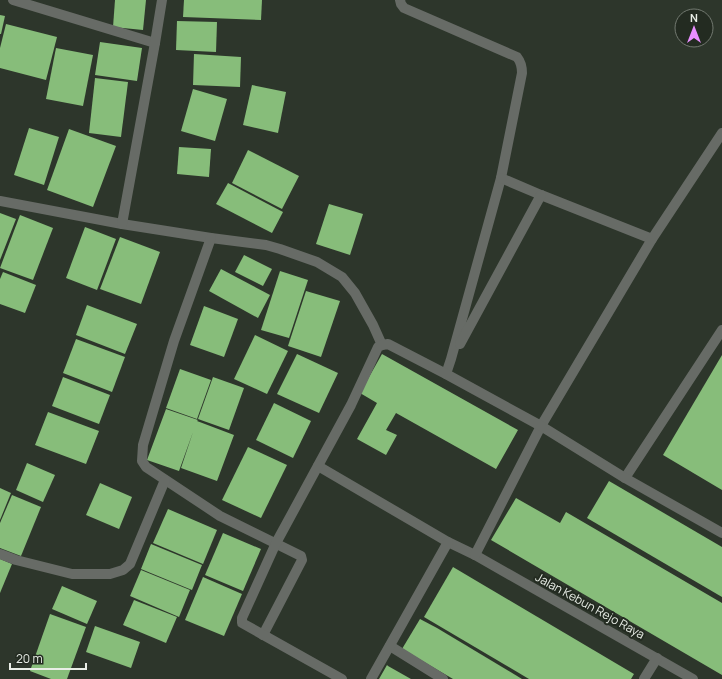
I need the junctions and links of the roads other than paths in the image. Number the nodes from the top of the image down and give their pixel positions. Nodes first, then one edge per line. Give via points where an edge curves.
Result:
1 (13, 0) edge
2 (162, 0) edge
3 (400, 0) edge
4 (155, 44) junction
5 (722, 133) edge
6 (501, 178) junction
7 (541, 195) junction
8 (0, 202) edge
9 (122, 224) junction
10 (211, 238) junction
11 (652, 239) junction
12 (722, 330) edge
13 (382, 345) junction
14 (451, 359) junction
15 (446, 374) junction
16 (541, 426) junction
17 (318, 466) junction
18 (625, 478) junction
19 (165, 480) junction
20 (722, 533) edge
21 (448, 542) junction
22 (276, 543) junction
23 (0, 554) edge
24 (475, 555) junction
25 (263, 635) junction
26 (390, 646) junction
27 (656, 658) junction
28 (342, 679) edge
29 (371, 679) edge
30 (443, 679) edge
31 (644, 679) edge
32 (693, 679) edge

1 - 4 street
2 - 4 street
3 - 6 street via 404,8 520,60 522,73
4 - 9 street
5 - 11 street
6 - 7 street
6 - 14 street
7 - 11 street
7 - 14 street
8 - 9 street
9 - 10 street
10 - 13 street via 280,249 317,262 342,277 355,293
10 - 19 street via 174,341 143,445 142,461 146,467
11 - 16 street
12 - 18 street
13 - 15 street via 388,344
13 - 17 street via 378,347 351,405
14 - 15 street
15 - 16 street
16 - 18 street
16 - 24 street
17 - 21 street, Jalan Kebun Rejo Raya
17 - 22 street
18 - 20 street
19 - 22 street via 220,516
19 - 23 street via 130,564 123,570 110,574 72,574
21 - 24 street, Jalan Kebun Rejo Raya
21 - 26 street
22 - 25 street via 242,618 242,623
22 - 25 street via 301,556 302,560
24 - 27 street, Jalan Kebun Rejo Raya
25 - 28 street
26 - 29 street
26 - 30 street
27 - 31 street
27 - 32 street, Jalan Kebun Rejo Raya

